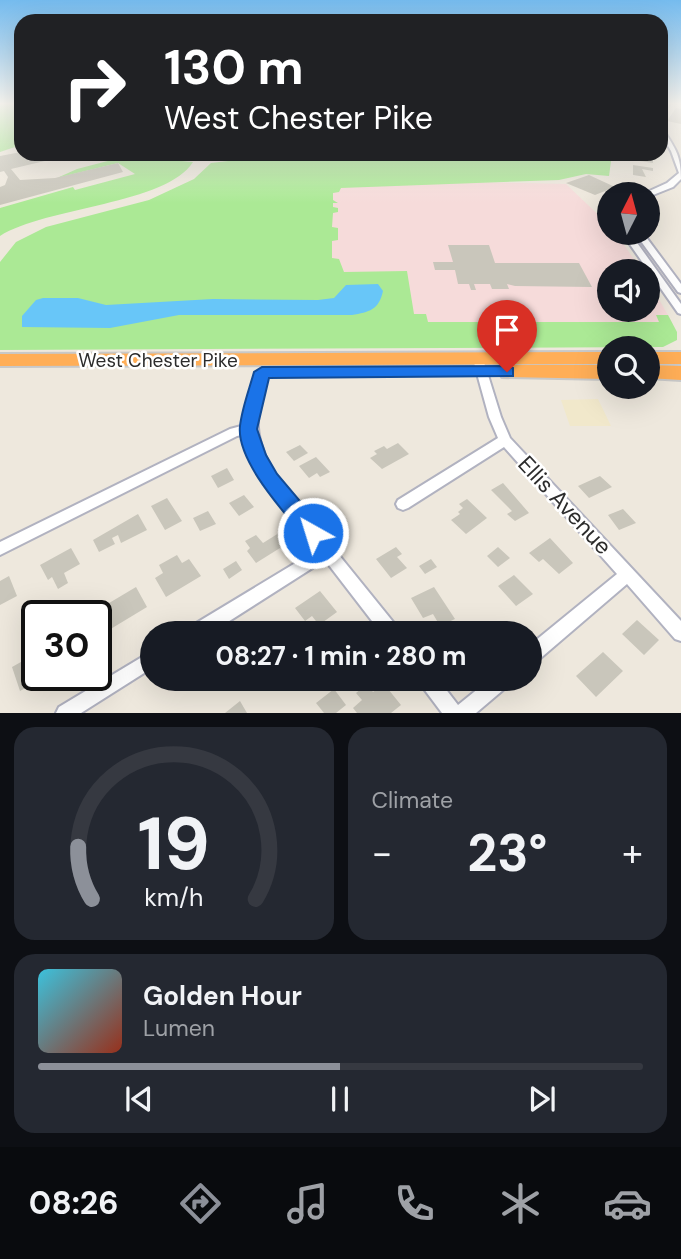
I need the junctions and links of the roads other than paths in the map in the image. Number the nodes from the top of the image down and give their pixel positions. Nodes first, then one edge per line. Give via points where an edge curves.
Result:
1 (668, 142) edge
2 (681, 173) edge
3 (681, 183) edge
4 (660, 190) edge
5 (660, 194) edge
6 (634, 245) edge
7 (648, 245) edge
8 (681, 290) edge
9 (672, 299) junction
10 (681, 311) edge
11 (681, 318) edge
12 (597, 359) edge
13 (0, 360) edge
14 (480, 366) junction
15 (597, 371) edge
16 (262, 372) junction
17 (660, 372) edge
18 (0, 373) edge
19 (681, 373) edge
20 (248, 429) junction
21 (505, 440) junction
22 (403, 504) dead end
23 (0, 549) edge
24 (327, 551) junction
25 (628, 573) junction
26 (215, 621) edge
27 (382, 621) edge
28 (681, 633) edge
29 (542, 646) edge
30 (140, 666) edge
31 (436, 691) edge
32 (489, 691) edge
33 (65, 713) edge
34 (453, 713) edge
35 (463, 713) edge

1 - 2 street
2 - 4 street
3 - 5 street
6 - 9 street
7 - 8 street
9 - 10 street
9 - 11 street
12 - 14 highway, West Chester Pike
13 - 14 highway, West Chester Pike
14 - 15 highway, West Chester Pike
14 - 16 highway, West Chester Pike
14 - 21 street, Ellis Avenue
16 - 18 highway, West Chester Pike
16 - 20 street
17 - 19 highway
20 - 23 street
20 - 24 street via 270,480
21 - 22 street
21 - 25 street, Ellis Avenue
24 - 26 street
24 - 27 street
25 - 28 street, Ellis Avenue
25 - 29 street
30 - 33 street
31 - 34 street
32 - 35 street

